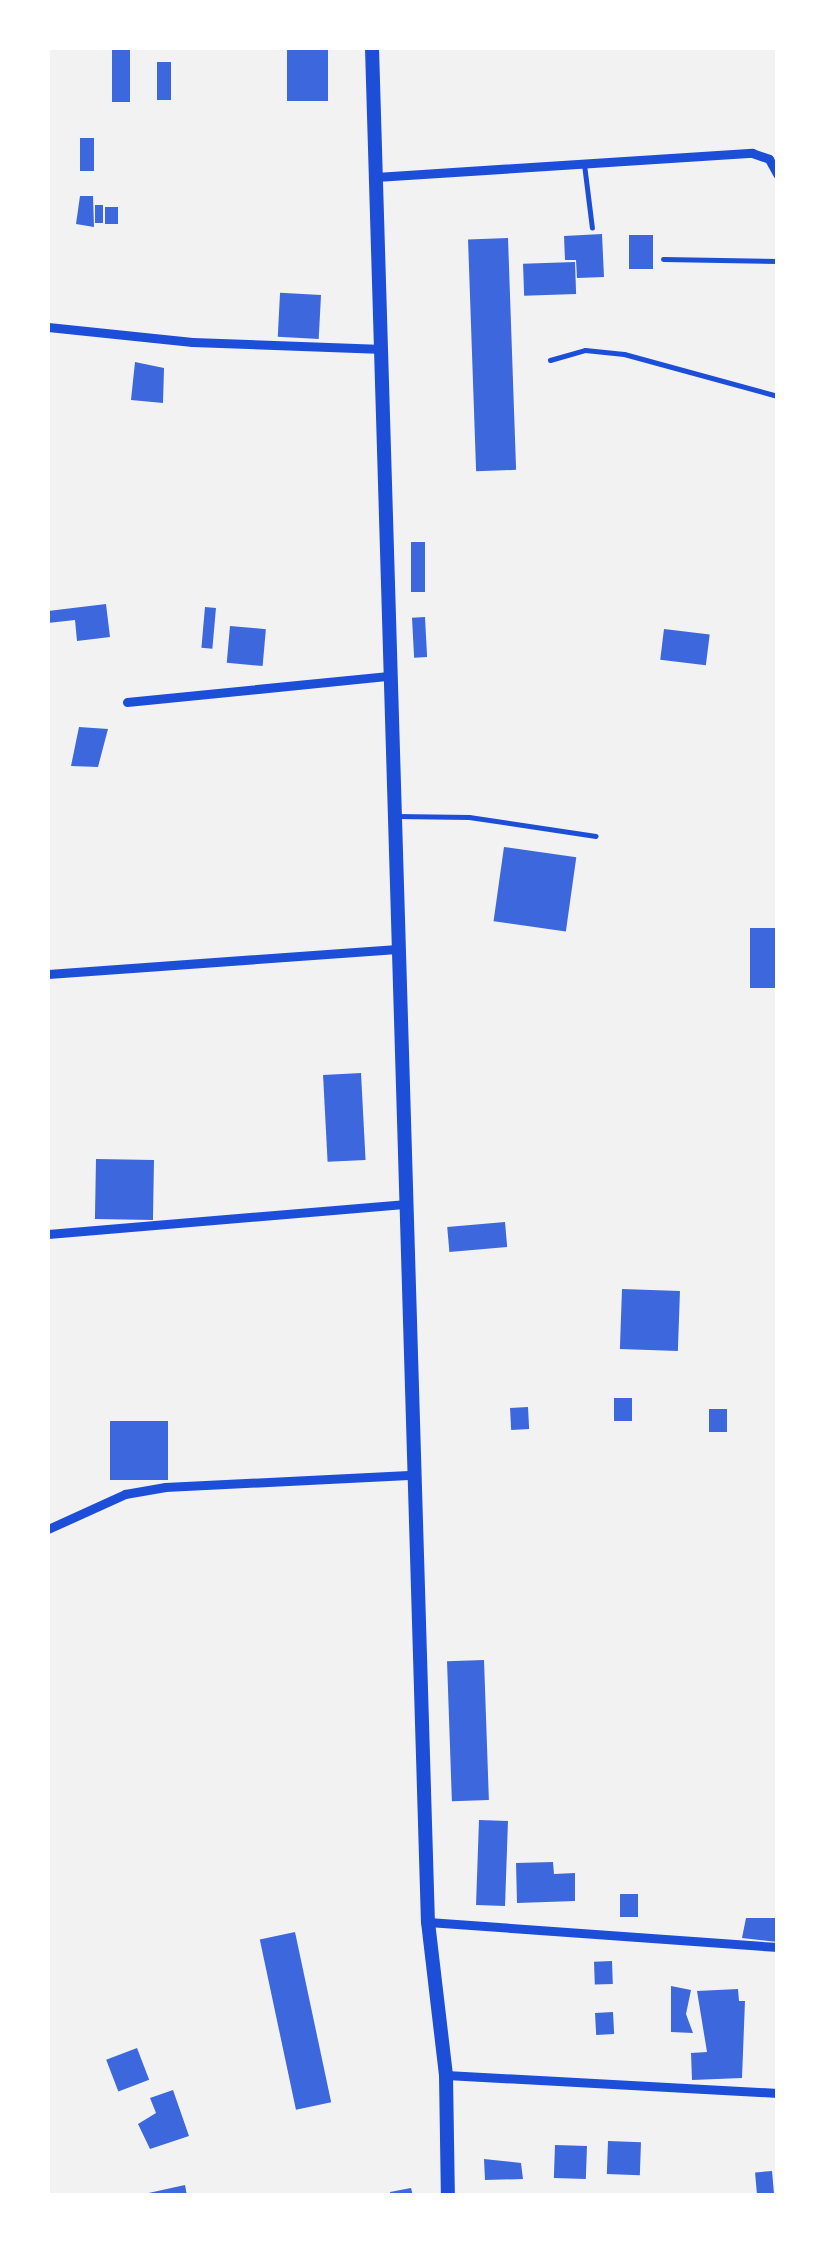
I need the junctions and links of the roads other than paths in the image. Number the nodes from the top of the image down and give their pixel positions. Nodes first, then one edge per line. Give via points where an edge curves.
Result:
1 (372, 48) edge
2 (584, 164) junction
3 (778, 175) edge
4 (376, 176) junction
5 (592, 228) dead end
6 (663, 259) dead end
7 (778, 260) edge
8 (48, 327) edge
9 (385, 349) junction
10 (550, 360) dead end
11 (778, 396) edge
12 (389, 676) junction
13 (127, 702) dead end
14 (394, 816) junction
15 (596, 836) dead end
16 (396, 949) junction
17 (48, 974) edge
18 (408, 1204) junction
19 (48, 1234) edge
20 (414, 1476) junction
21 (48, 1529) edge
22 (428, 1922) junction
23 (778, 1947) edge
24 (446, 2075) junction
25 (778, 2094) edge
26 (448, 2196) edge

1 - 4 main road
2 - 3 street via 752,153 769,159
2 - 4 street
2 - 5 lane
4 - 9 main road
6 - 7 lane
8 - 9 street
9 - 12 main road
10 - 11 lane via 585,350 624,354
12 - 13 street
12 - 14 main road
14 - 15 lane via 469,817
14 - 16 main road
16 - 17 street
16 - 18 main road
18 - 19 street
18 - 20 main road
20 - 21 street via 164,1488 126,1494
20 - 22 main road
22 - 23 street
22 - 24 main road
24 - 25 street
24 - 26 main road

